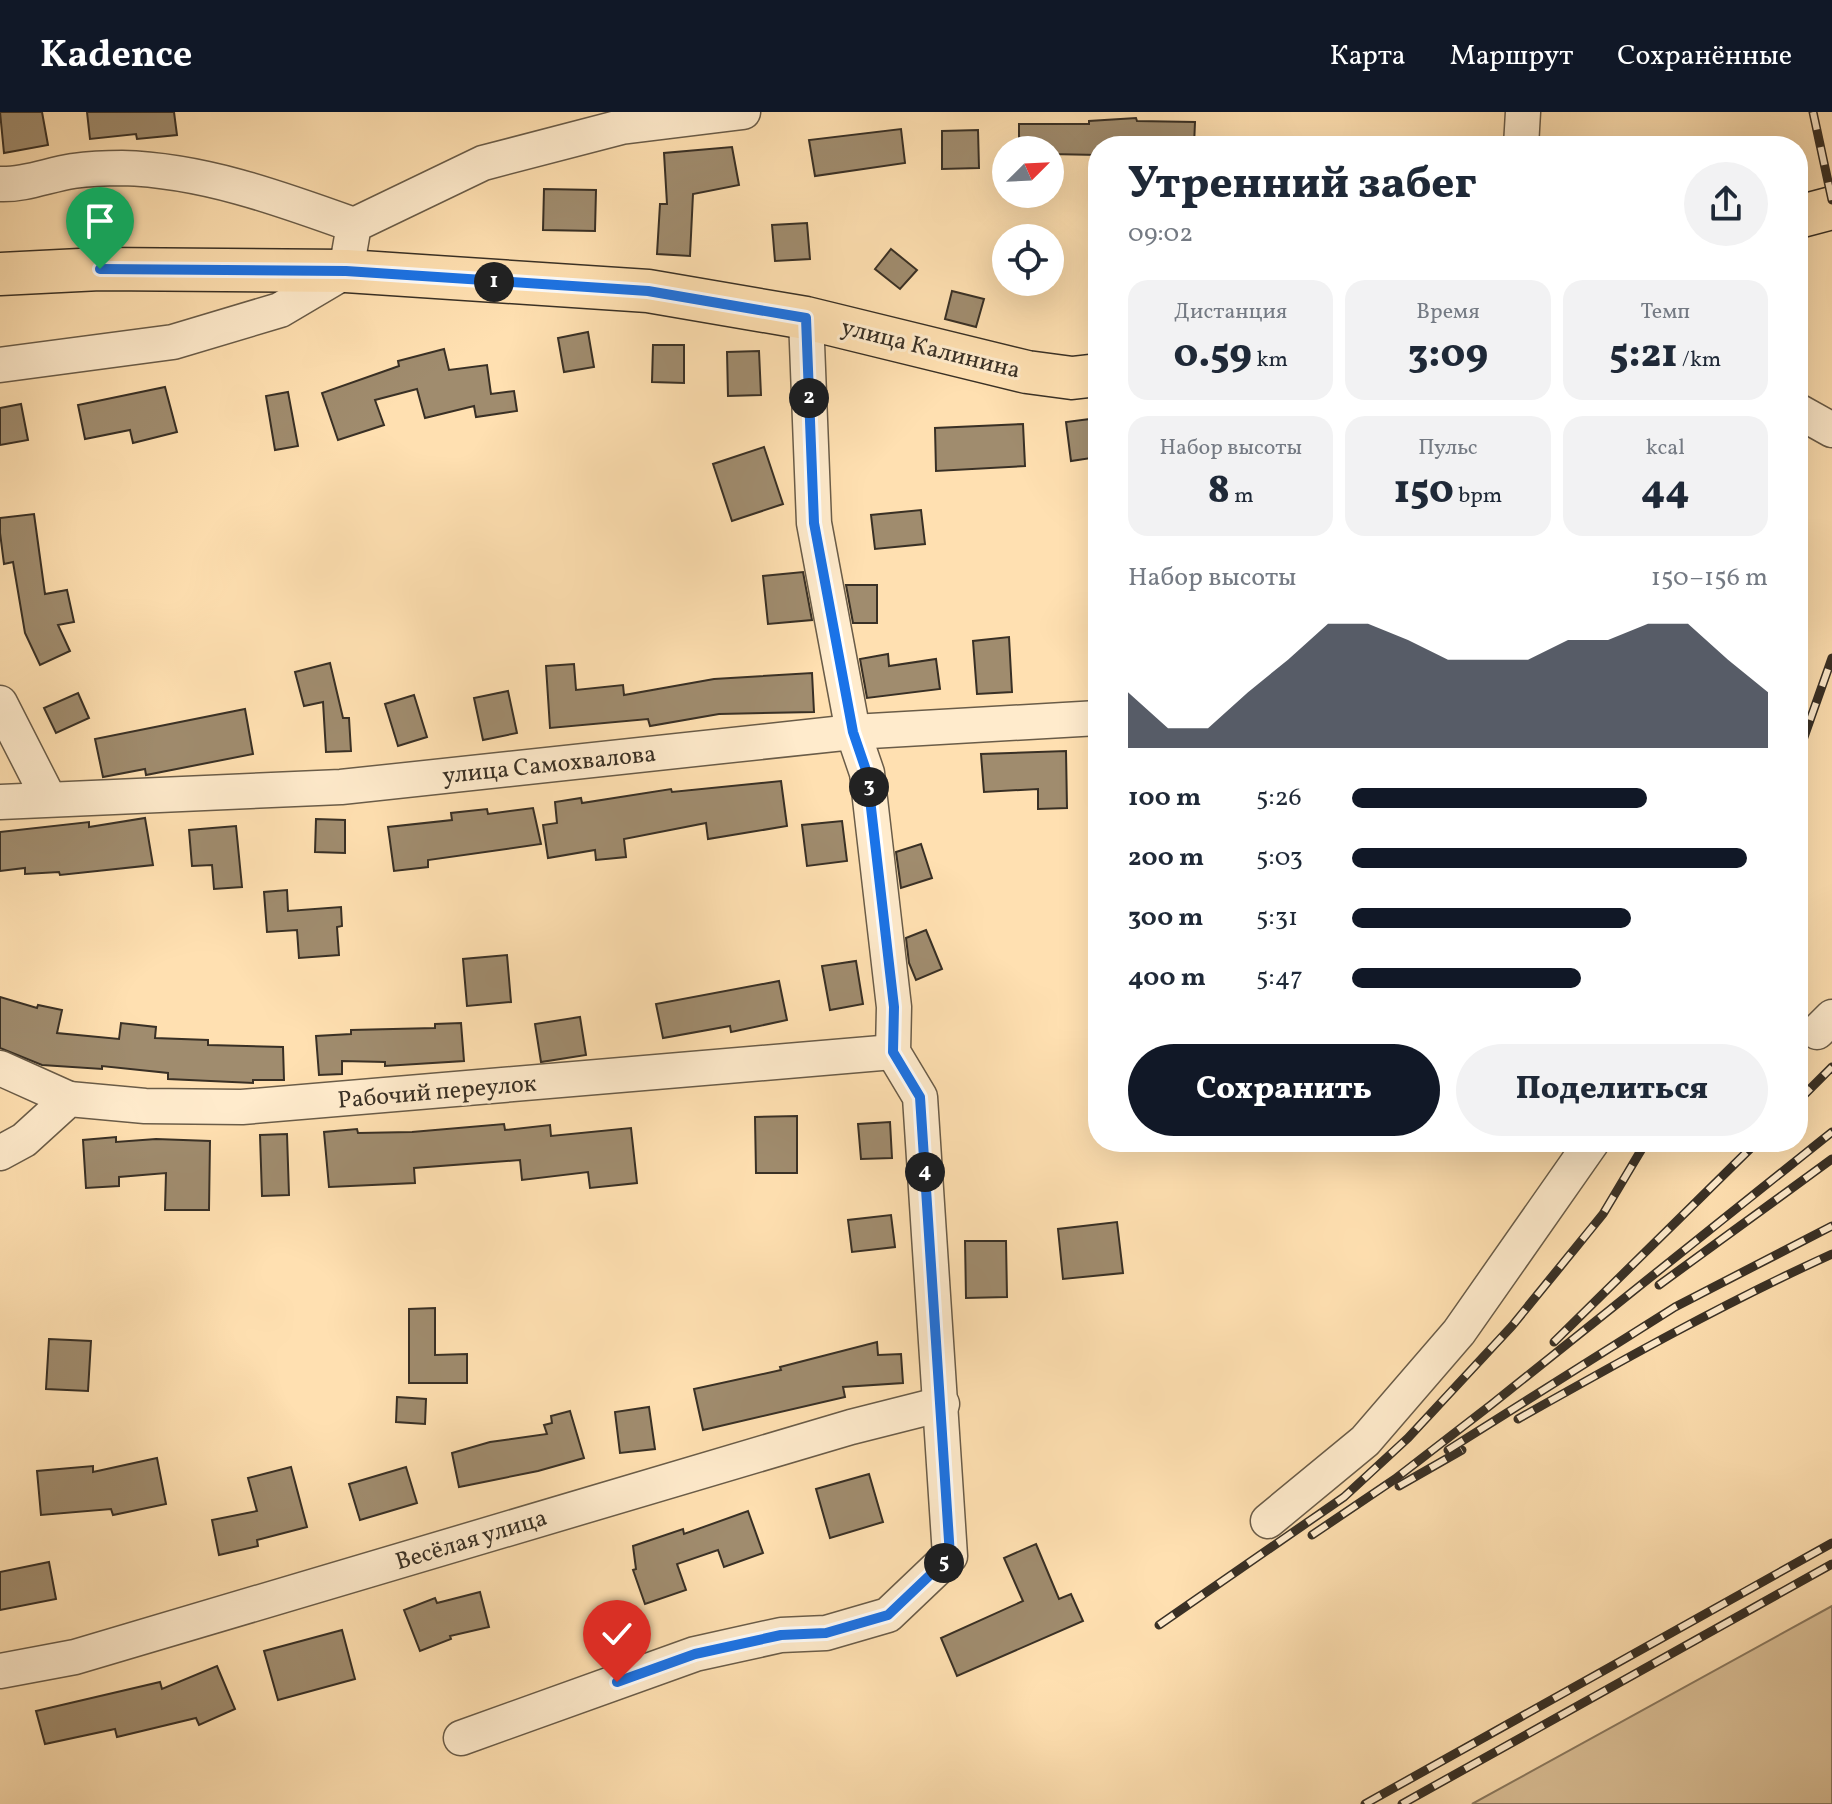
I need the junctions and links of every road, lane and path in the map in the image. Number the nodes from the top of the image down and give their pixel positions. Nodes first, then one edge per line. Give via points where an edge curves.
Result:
1 (743, 112) edge
2 (1523, 112) edge
3 (618, 120) edge
4 (1522, 136) edge
5 (0, 184) edge
6 (1832, 208) edge
7 (1808, 214) edge
8 (354, 225) junction
9 (346, 271) junction
10 (0, 274) edge
11 (806, 318) junction
12 (0, 365) edge
13 (1088, 376) edge
14 (1808, 417) edge
15 (1832, 430) edge
16 (0, 703) edge
17 (1088, 719) edge
18 (853, 732) junction
19 (49, 799) junction
20 (0, 802) edge
21 (893, 1052) junction
22 (0, 1068) edge
23 (69, 1099) junction
24 (1585, 1152) edge
25 (0, 1153) edge
26 (942, 1404) junction
27 (1268, 1521) dead end
28 (0, 1671) edge
29 (461, 1738) dead end

1 - 3 street
2 - 4 street
3 - 8 street via 483,163
5 - 8 street via 121,168 187,174 286,200
6 - 7 main road
8 - 9 street
9 - 10 main road, улица Калинина via 100,269
9 - 11 main road, улица Калинина via 648,291
9 - 12 street via 280,310 173,342
11 - 13 main road, улица Калинина via 1027,372
11 - 18 street via 814,523
14 - 15 street
16 - 19 street
17 - 18 street, улица Самохвалова
18 - 19 street, улица Самохвалова via 341,787
18 - 21 street via 867,773 894,1007
19 - 20 street, улица Самохвалова
21 - 23 street, Рабочий переулок via 242,1107
21 - 26 street via 920,1097
22 - 23 street, Рабочий переулок
23 - 25 street via 24,1140
24 - 27 street via 1448,1345 1365,1441
26 - 28 street, Весёлая улица via 75,1657
26 - 29 street via 950,1556 888,1615 826,1633 781,1635 695,1654

